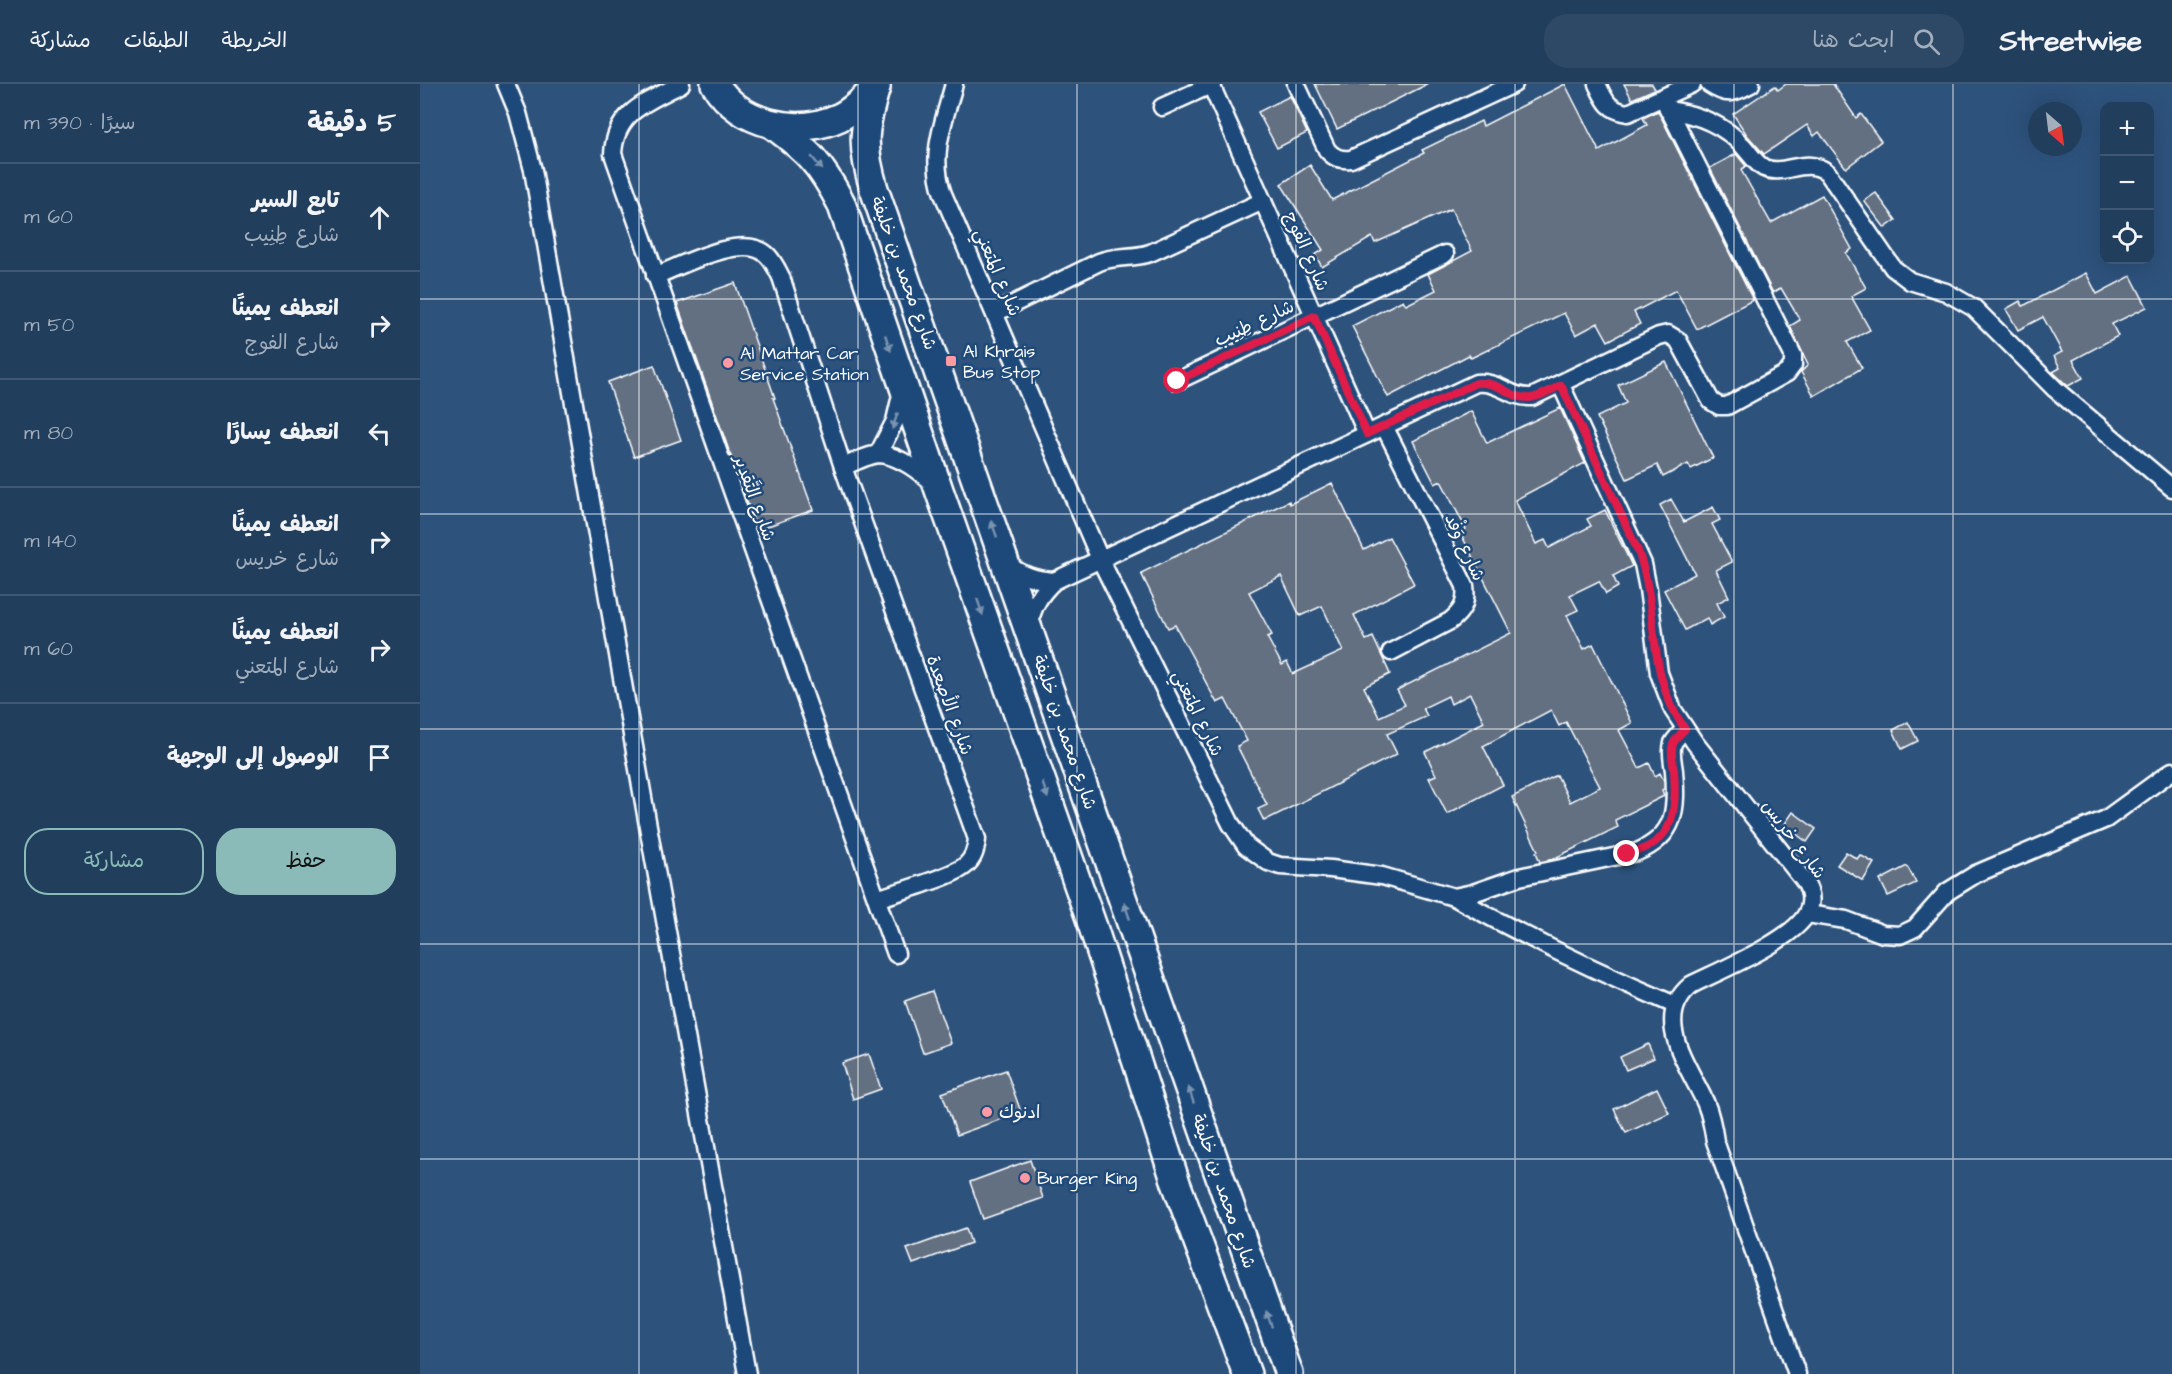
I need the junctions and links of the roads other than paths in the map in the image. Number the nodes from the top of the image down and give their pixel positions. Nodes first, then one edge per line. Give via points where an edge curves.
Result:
1 (506, 84) edge
2 (681, 84) edge
3 (715, 84) edge
4 (954, 84) edge
5 (1296, 84) edge
6 (1514, 84) edge
7 (1597, 84) edge
8 (1692, 84) edge
9 (1709, 84) edge
10 (1751, 84) edge
11 (877, 85) edge
12 (1212, 85) edge
13 (1665, 104) junction
14 (1162, 107) dead end
15 (773, 124) junction
16 (1263, 201) junction
17 (1445, 254) dead end
18 (655, 276) junction
19 (994, 312) junction
20 (1314, 316) junction
21 (1177, 381) dead end
22 (902, 384) junction
23 (1561, 385) junction
24 (1384, 426) junction
25 (1367, 434) junction
26 (878, 454) junction
27 (843, 466) junction
28 (2172, 488) edge
29 (939, 490) junction
30 (1100, 559) junction
31 (1006, 563) junction
32 (1053, 581) junction
33 (1029, 627) junction
34 (1391, 652) dead end
35 (1685, 729) junction
36 (2172, 771) edge
37 (1454, 897) junction
38 (877, 899) junction
39 (1807, 914) junction
40 (896, 954) dead end
41 (1675, 1005) junction
42 (747, 1374) edge
43 (1247, 1374) edge
44 (1289, 1374) edge
45 (1797, 1374) edge

1 - 42 street via 533,170
2 - 18 street, شارع التَّقدِير via 624,118 613,141 616,167
3 - 15 highway via 734,105
4 - 19 street, شارع المتعني via 936,156 939,181
5 - 6 street via 1327,150 1344,160
7 - 13 street via 1610,107 1618,112
8 - 13 street
9 - 10 street via 1726,93
11 - 15 highway via 841,117 796,128
31 -> 11 highway, شارع محمد بن خليفة via 866,160 866,126
12 - 14 street, شارع الفوج
12 - 16 street, شارع الفوج
13 - 23 street via 1793,356 1793,365 1787,373 1727,406 1719,406 1712,401 1678,340 1663,334
13 - 28 street via 1721,128 1767,169 1813,165 1827,172 1893,268 1910,281 1946,292 1974,308 2055,389
15 -> 22 highway, شارع محمد بن خليفة via 813,157 841,202
16 - 19 street via 1150,253 1099,262
16 - 20 street, شارع الفوج
17 - 20 street, شارع طِنِيب
18 - 27 street, شارع الأصعدة via 726,249 741,246 765,253 781,277
18 - 38 street, شارع التَّقدِير
19 - 30 street, شارع المتعني
20 - 21 street, شارع طِنِيب
20 - 25 street, شارع الفوج
22 -> 26 street via 895,421
22 - 29 highway, شارع محمد بن خليفة
23 - 24 street via 1539,396 1524,398 1495,384 1476,383
23 - 35 street, شارع خريس via 1640,557 1662,683
24 - 25 street
24 - 34 street, شارع وَفْد via 1465,586 1466,596 1459,615
25 - 30 street
26 - 27 street
26 - 29 street via 912,467
27 - 38 street, شارع الأصعدة via 976,839 972,859 965,866
29 -> 43 highway, شارع محمد بن خليفة via 1093,927 1176,1183
30 - 32 street
30 - 37 street, شارع المتعني via 1231,824 1246,846 1280,866 1357,872
31 - 32 street via 1033,578
31 - 33 highway, شارع محمد بن خليفة
32 - 33 street via 1034,606
44 -> 33 highway, شارع محمد بن خليفة
35 - 37 street via 1672,750 1675,809 1668,828 1654,842 1637,852 1519,877
35 - 39 street, شارع خريس via 1808,888 1811,901
36 - 39 street via 2106,819 1960,882 1908,932 1891,935 1840,919
37 - 41 street, شارع المتعني
38 - 40 street, شارع التَّقدِير
39 - 41 street via 1780,938 1691,985
41 - 45 street via 1673,1031 1707,1105 1715,1141

